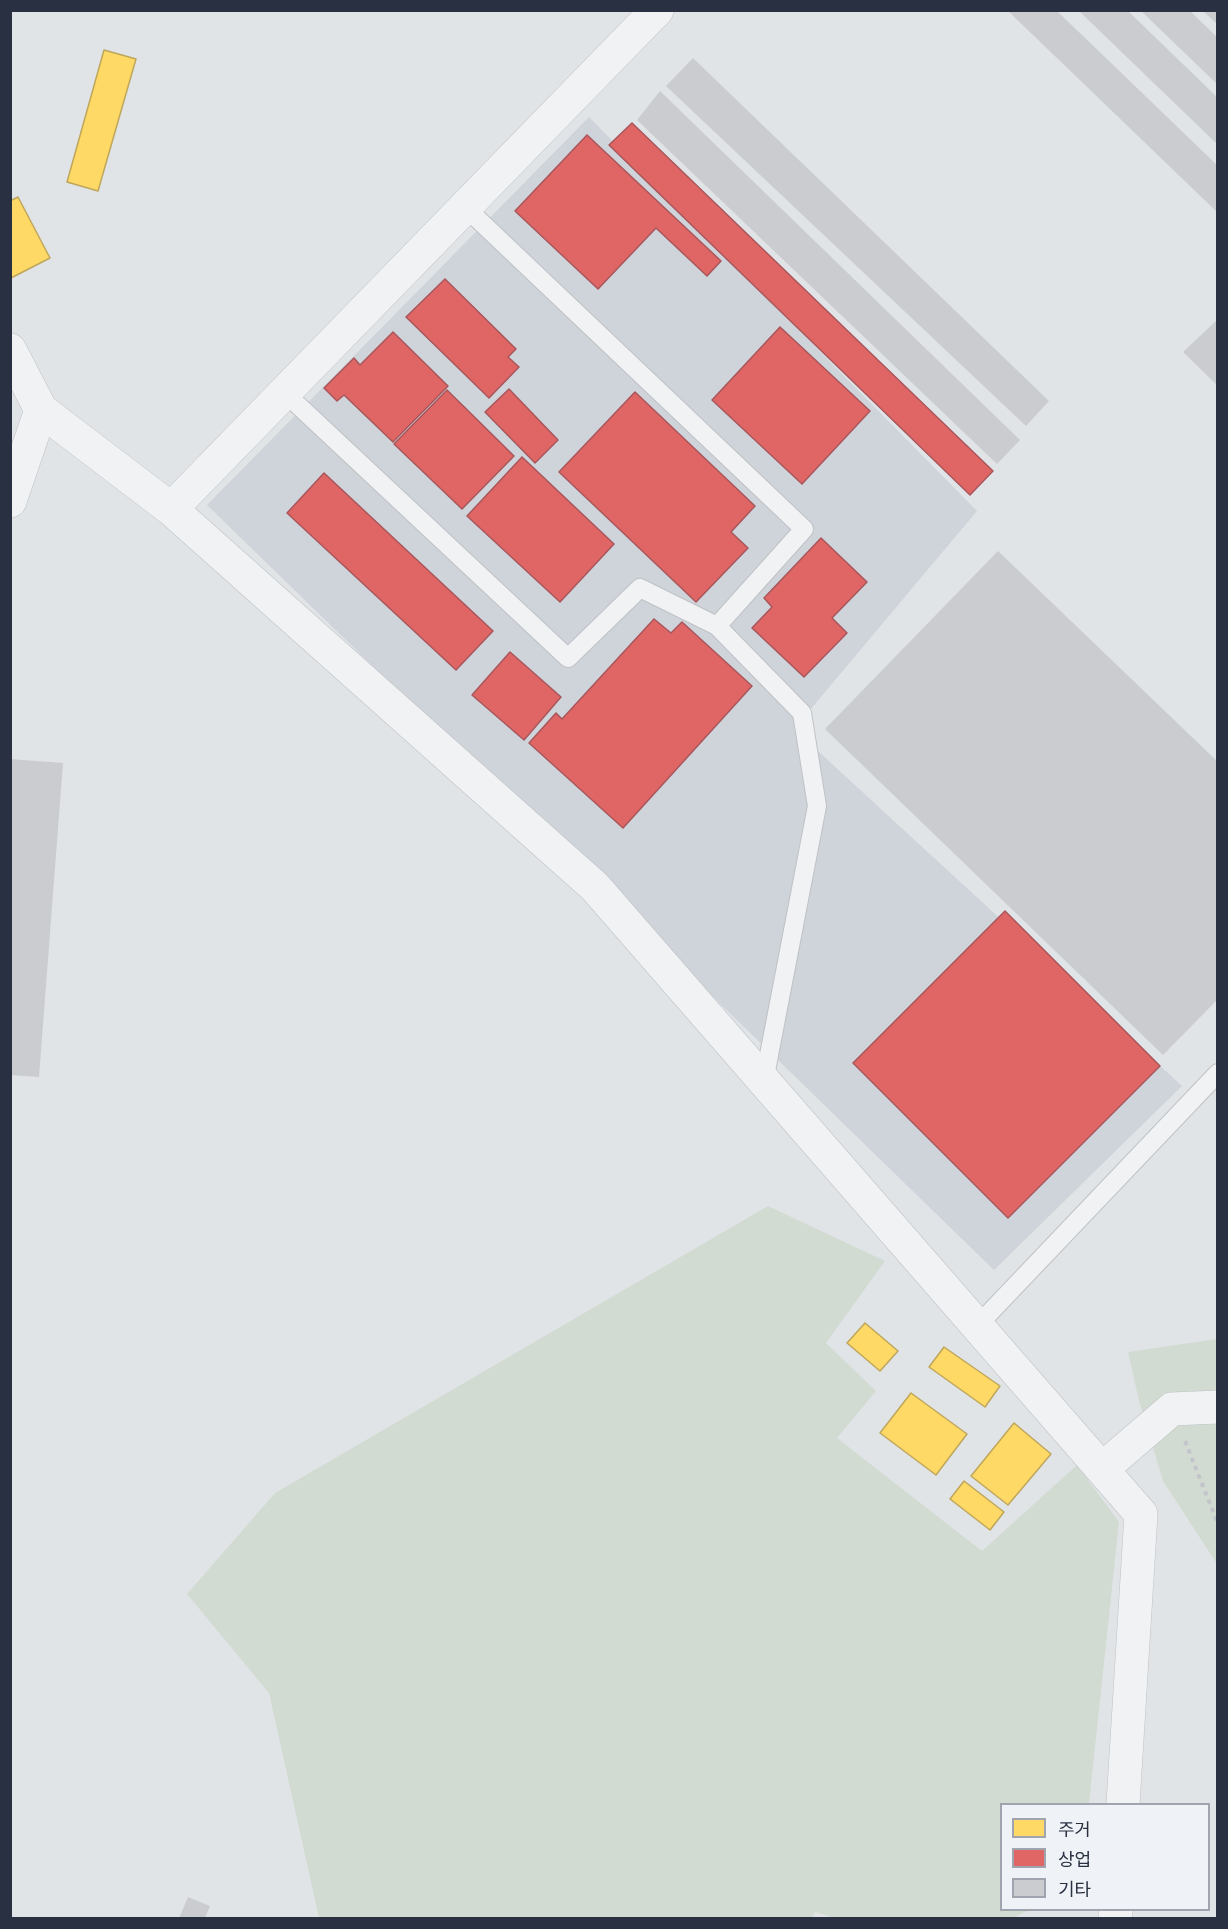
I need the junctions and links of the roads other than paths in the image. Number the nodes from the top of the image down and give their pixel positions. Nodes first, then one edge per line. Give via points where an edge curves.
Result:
1 (657, 10) edge
2 (465, 207) junction
3 (10, 350) edge
4 (285, 393) junction
5 (41, 410) junction
6 (10, 501) edge
7 (171, 509) junction
8 (717, 626) junction
9 (1218, 1073) edge
10 (764, 1080) junction
11 (977, 1326) junction
12 (1218, 1407) edge
13 (1102, 1469) junction
14 (1123, 1803) edge

1 - 2 street
2 - 4 street
2 - 8 lane via 804,529
3 - 5 street
4 - 7 street
4 - 8 lane via 568,658 640,588
5 - 6 street
5 - 7 street
7 - 10 street via 595,886
8 - 10 lane via 802,713 817,806
9 - 11 lane
10 - 11 street
11 - 13 street
12 - 13 street via 1172,1409
13 - 14 street via 1141,1514

